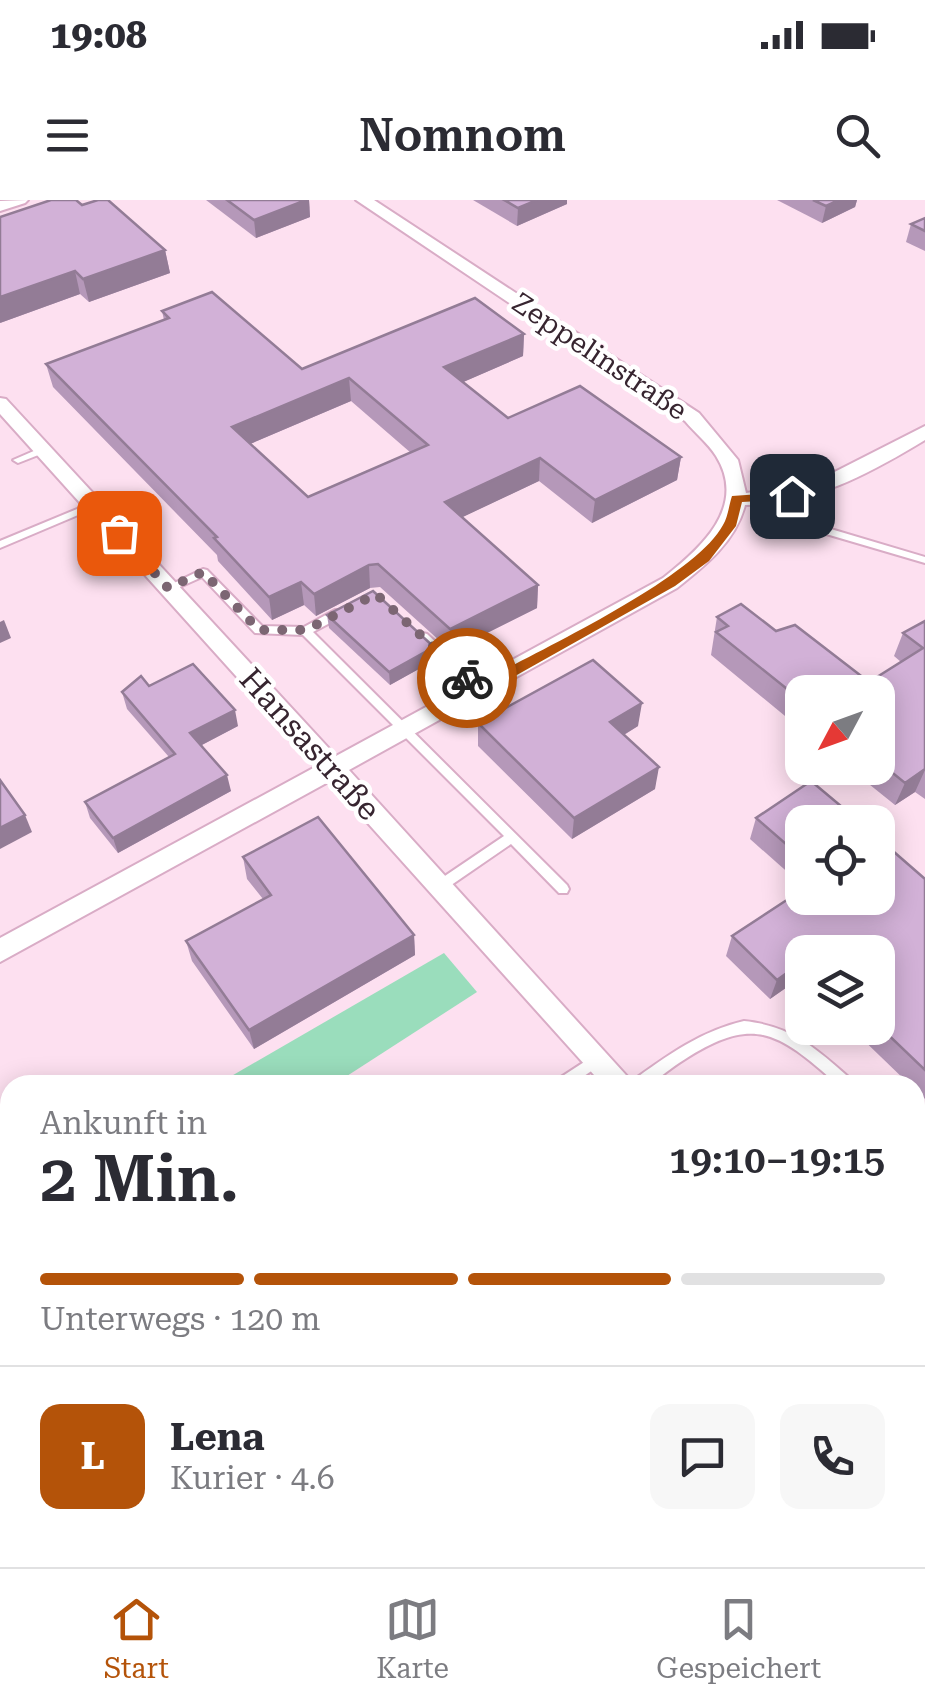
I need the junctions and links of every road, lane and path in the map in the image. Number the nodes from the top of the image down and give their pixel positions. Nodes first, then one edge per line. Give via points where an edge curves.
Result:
1 (20, 200) edge
2 (364, 200) edge
3 (0, 206) edge
4 (0, 403) edge
5 (925, 432) edge
6 (43, 450) junction
7 (18, 460) dead end
8 (737, 498) junction
9 (771, 500) junction
10 (94, 505) junction
11 (0, 545) edge
12 (925, 560) edge
13 (168, 588) junction
14 (358, 603) edge
15 (306, 630) junction
16 (415, 630) edge
17 (480, 690) junction
18 (408, 730) junction
19 (334, 771) junction
20 (512, 836) junction
21 (440, 886) junction
22 (562, 889) dead end
23 (0, 950) edge
24 (598, 1059) junction
25 (575, 1075) edge
26 (613, 1075) edge
27 (653, 1075) edge
28 (837, 1075) edge

1 - 3 street
2 - 8 street, Zeppelinstraße via 692,418 729,461
4 - 6 street, Hansastraße
5 - 9 street via 830,485
6 - 7 lane
6 - 10 street, Hansastraße
8 - 9 street
8 - 17 street via 730,526 704,558
9 - 12 lane via 820,529
10 - 11 lane
10 - 13 street, Hansastraße
13 - 15 lane via 203,572 259,630
13 - 19 street, Hansastraße
14 - 15 lane
15 - 18 lane
16 - 17 lane
17 - 18 street
18 - 19 street
18 - 20 lane
19 - 21 street, Hansastraße
19 - 23 street
20 - 21 lane
20 - 22 lane
21 - 24 street, Hansastraße
24 - 25 lane
24 - 26 street, Hansastraße
27 - 28 lane via 727,1027 752,1024 800,1042

